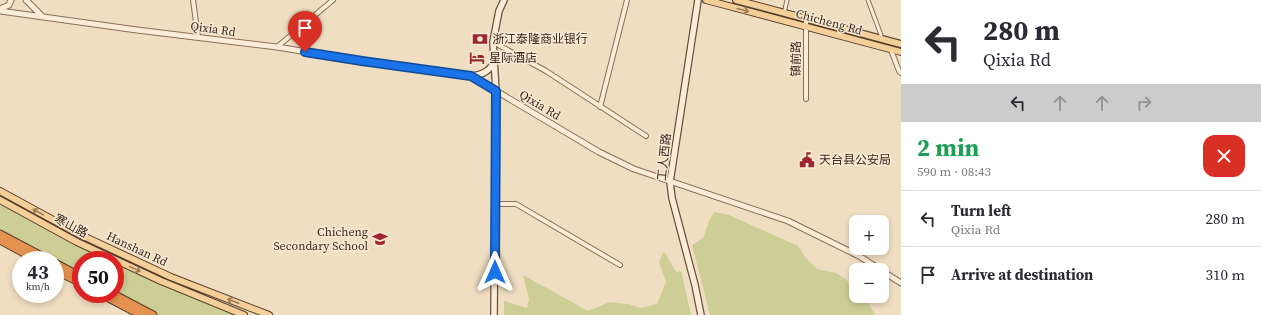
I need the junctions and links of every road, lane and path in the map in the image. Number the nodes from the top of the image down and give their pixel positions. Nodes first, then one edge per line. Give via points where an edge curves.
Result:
1 (11, 0) edge
2 (26, 0) edge
3 (192, 0) edge
4 (333, 0) edge
5 (504, 0) edge
6 (627, 0) edge
7 (698, 0) edge
8 (706, 0) edge
9 (736, 0) edge
10 (787, 0) edge
11 (868, 0) edge
12 (785, 9) dead end
13 (0, 10) edge
14 (42, 16) junction
15 (806, 19) junction
16 (807, 27) junction
17 (881, 35) dead end
18 (198, 36) junction
19 (493, 42) junction
20 (901, 44) edge
21 (277, 47) junction
22 (892, 50) junction
23 (901, 52) edge
24 (494, 62) junction
25 (901, 74) edge
26 (471, 76) junction
27 (496, 91) junction
28 (806, 99) dead end
29 (600, 107) junction
30 (646, 136) dead end
31 (670, 182) junction
32 (0, 191) edge
33 (0, 200) edge
34 (495, 204) junction
35 (0, 234) edge
36 (0, 240) edge
37 (20, 251) edge
38 (32, 251) edge
39 (870, 263) edge
40 (620, 265) dead end
41 (889, 275) edge
42 (901, 283) edge
43 (124, 300) edge
44 (118, 303) edge
45 (140, 315) edge
46 (153, 315) edge
47 (244, 315) edge
48 (269, 315) edge
49 (494, 315) edge
50 (701, 315) edge

1 - 13 street via 9,5
2 - 14 street
3 - 18 street
4 - 21 street
5 - 19 main road via 499,11
6 - 29 street
7 - 31 main road, 工人西路
8 -> 16 main road, Chicheng Rd
9 - 15 main road, Chicheng Rd
10 - 12 street
11 - 17 street
13 - 14 street, Qixia Rd
14 - 18 street, Qixia Rd
15 - 16 street, 镇前路
15 - 20 main road, Chicheng Rd
16 - 22 main road, Chicheng Rd
16 - 28 street, 镇前路
18 - 21 street, Qixia Rd
19 - 24 main road
19 - 29 street via 546,71
21 - 26 street, Qixia Rd
22 - 23 main road, Chicheng Rd
22 - 25 street
24 - 26 main road via 490,70 481,75
24 - 27 main road
26 - 27 street, Qixia Rd
27 - 31 street, Qixia Rd via 599,152 634,169
27 - 34 main road
29 - 30 street
31 - 39 street, Qixia Rd via 788,221
31 - 50 main road, 工人西路
48 -> 32 main road, Hanshan Rd via 164,273 80,234
33 -> 47 main road, 寒山路 via 84,245 161,281
34 - 40 street via 516,204
34 - 49 main road
35 - 38 highway
36 - 37 highway
41 - 42 street, Qixia Rd
43 - 46 highway
44 - 45 highway

